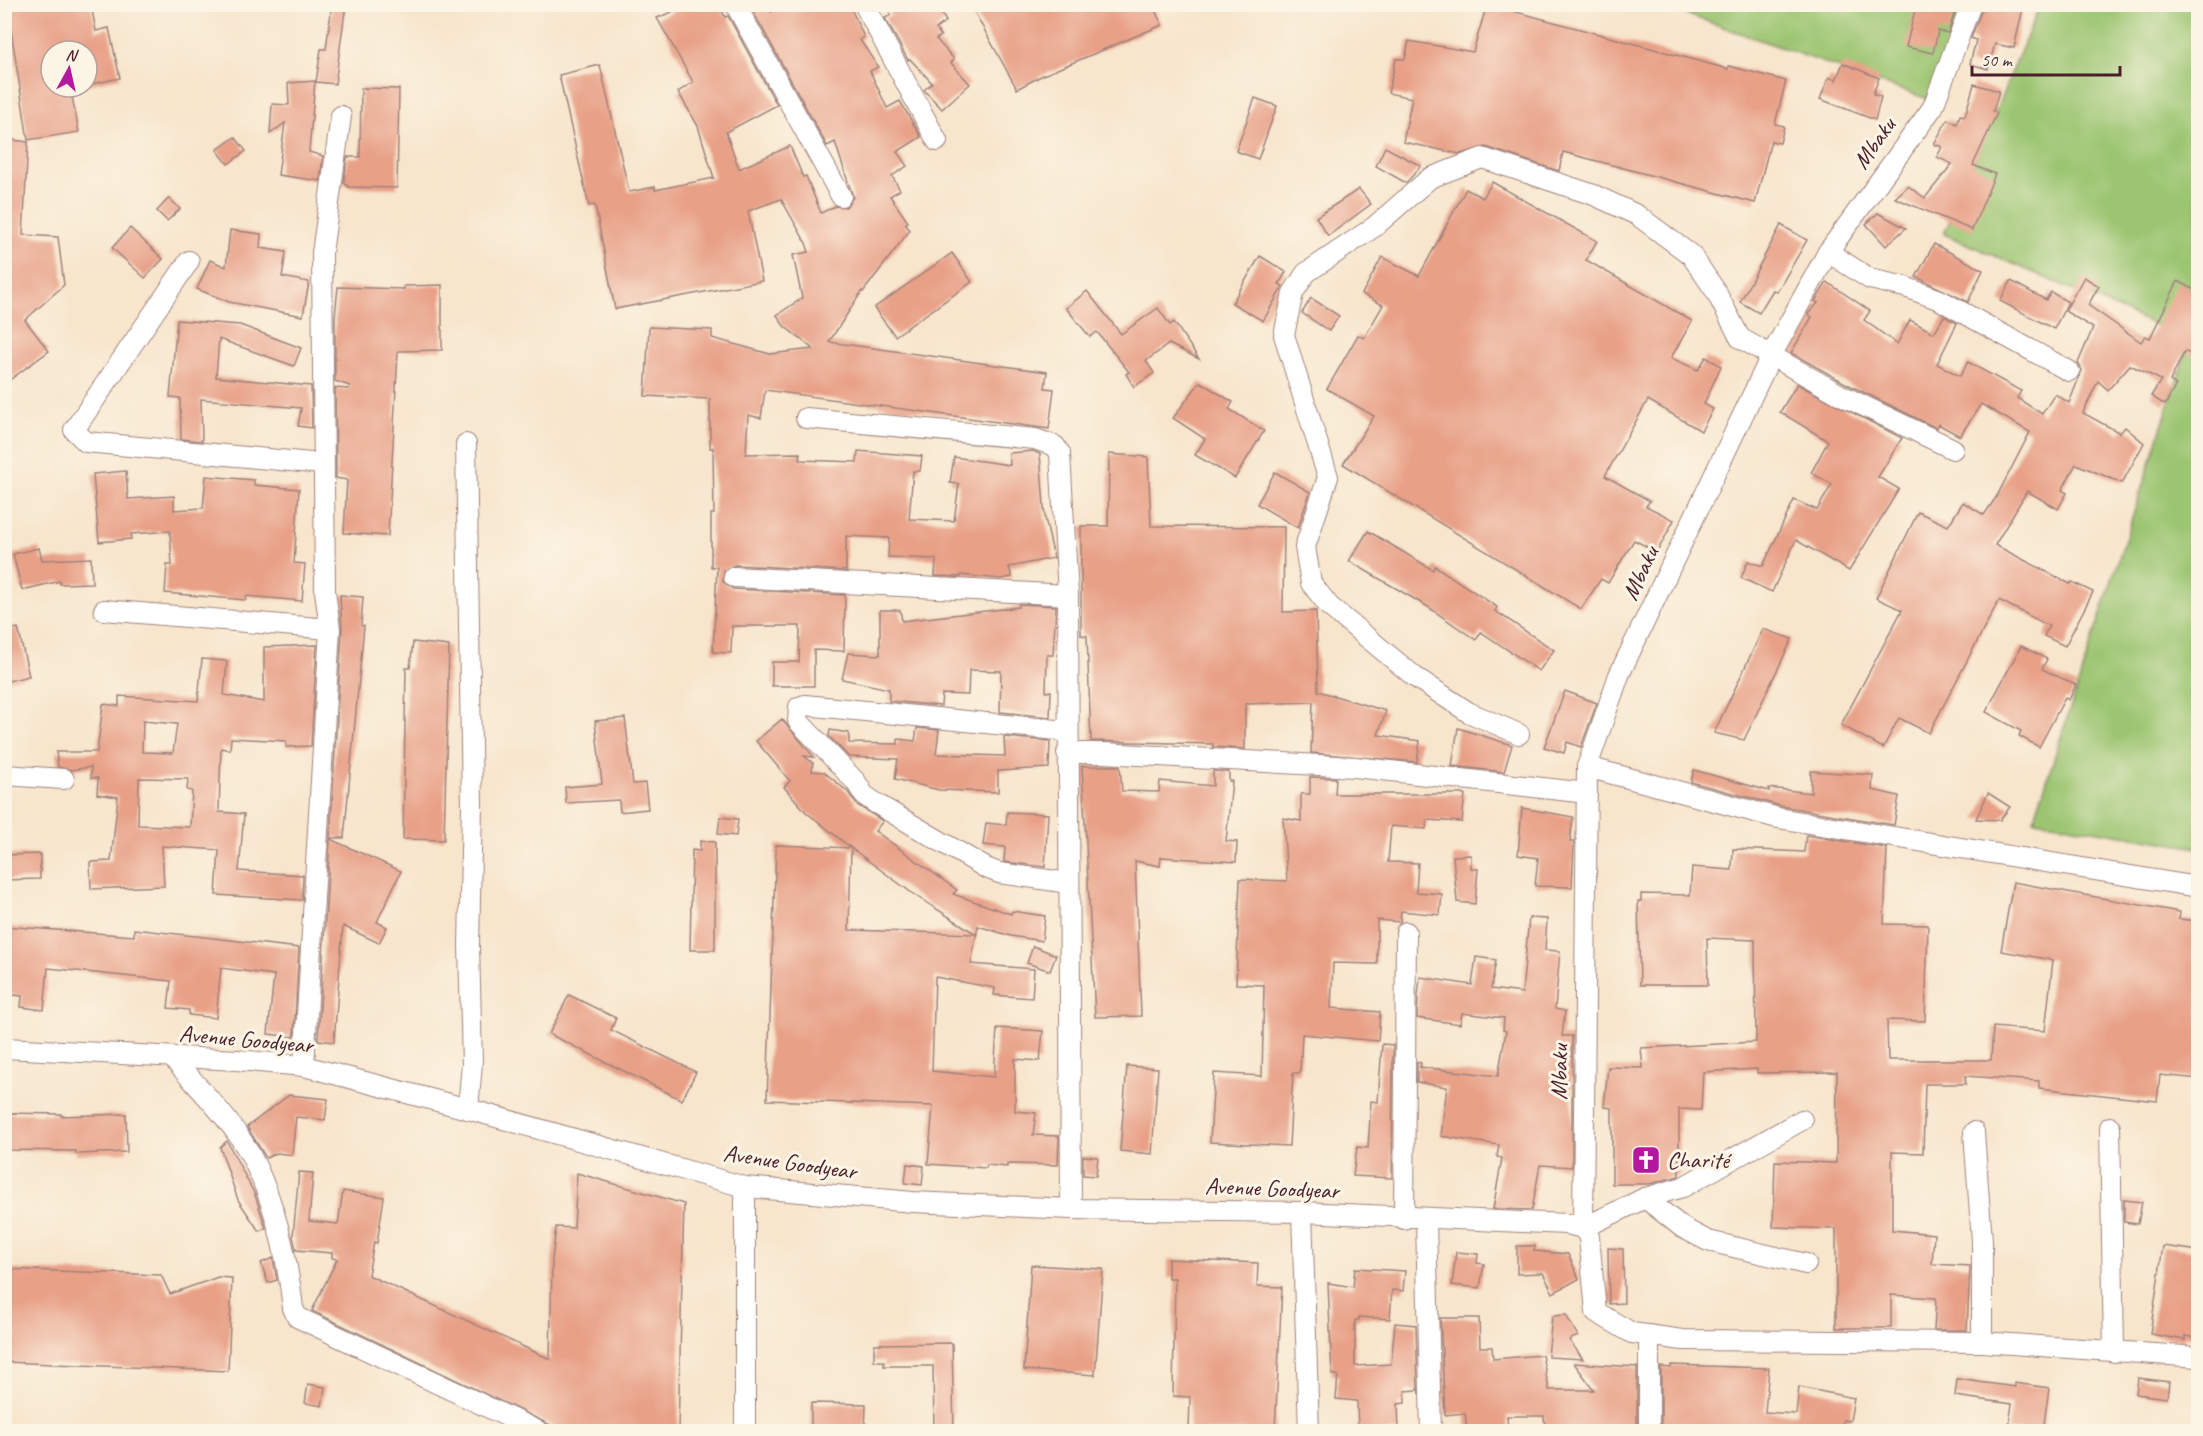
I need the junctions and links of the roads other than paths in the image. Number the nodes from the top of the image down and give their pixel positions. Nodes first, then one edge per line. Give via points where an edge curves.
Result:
1 (735, 4) edge
2 (864, 4) edge
3 (1971, 4) edge
4 (340, 116) dead end
5 (937, 141) dead end
6 (841, 196) dead end
7 (1828, 252) junction
8 (189, 261) dead end
9 (1771, 356) junction
10 (2069, 371) dead end
11 (806, 418) dead end
12 (466, 444) dead end
13 (1953, 449) dead end
14 (322, 464) junction
15 (734, 577) dead end
16 (1068, 595) junction
17 (104, 610) dead end
18 (330, 629) junction
19 (1066, 730) junction
20 (1519, 734) dead end
21 (1067, 753) junction
22 (1587, 767) junction
23 (4, 775) edge
24 (64, 779) dead end
25 (1587, 793) junction
26 (1069, 883) junction
27 (2199, 887) edge
28 (1406, 932) dead end
29 (4, 1048) edge
30 (172, 1057) junction
31 (304, 1066) junction
32 (468, 1108) junction
33 (1802, 1120) dead end
34 (2110, 1127) dead end
35 (1974, 1132) dead end
36 (746, 1186) junction
37 (1645, 1198) junction
38 (1071, 1209) junction
39 (1302, 1212) junction
40 (1404, 1219) junction
41 (1426, 1219) junction
42 (1583, 1228) junction
43 (1806, 1264) dead end
44 (1649, 1335) junction
45 (1982, 1342) junction
46 (2114, 1352) junction
47 (2199, 1357) edge
48 (540, 1431) edge
49 (745, 1431) edge
50 (1310, 1431) edge
51 (1431, 1431) edge
52 (1649, 1431) edge

1 - 6 street
2 - 5 street
3 - 7 street, Mbaku via 1933,107
4 - 14 street via 322,253
7 - 9 street, Mbaku
7 - 10 street via 1870,279 1940,300
8 - 14 street via 74,429 86,442
9 - 13 street
9 - 20 street via 1740,338 1691,255 1637,215 1594,195 1482,158 1430,178 1374,227 1306,273 1293,293 1284,335 1328,477 1305,547 1311,583 1329,606 1415,677 1468,712
9 - 22 street, Mbaku via 1619,675
11 - 16 street via 1035,439 1054,446 1060,453
12 - 32 street via 472,806 472,1064
14 - 18 street via 325,591
15 - 16 street
16 - 19 street
17 - 18 street
18 - 31 street
19 - 21 street
19 - 26 street via 805,705 797,712 798,721 864,795 878,804 999,873
21 - 25 street via 1355,767
21 - 26 street
22 - 25 street, Mbaku
22 - 27 street via 1778,818
23 - 24 street
25 - 42 street, Mbaku
26 - 38 street
28 - 40 street
29 - 30 street, Avenue Goodyear
30 - 31 street, Avenue Goodyear
30 - 48 street via 249,1153 276,1218 297,1317
31 - 32 street, Avenue Goodyear
32 - 36 street, Avenue Goodyear
33 - 37 street via 1683,1187
34 - 46 street
35 - 45 street via 1982,1241
36 - 38 street, Avenue Goodyear via 913,1203
36 - 49 street
37 - 42 street
37 - 43 street via 1683,1228 1708,1241
38 - 39 street, Avenue Goodyear
39 - 40 street, Avenue Goodyear
39 - 50 street
40 - 41 street, Avenue Goodyear
41 - 42 street, Avenue Goodyear via 1568,1224
41 - 51 street
42 - 44 street, Mbaku via 1589,1237 1596,1312 1632,1333
44 - 45 street via 1683,1340
44 - 52 street
45 - 46 street
46 - 47 street

